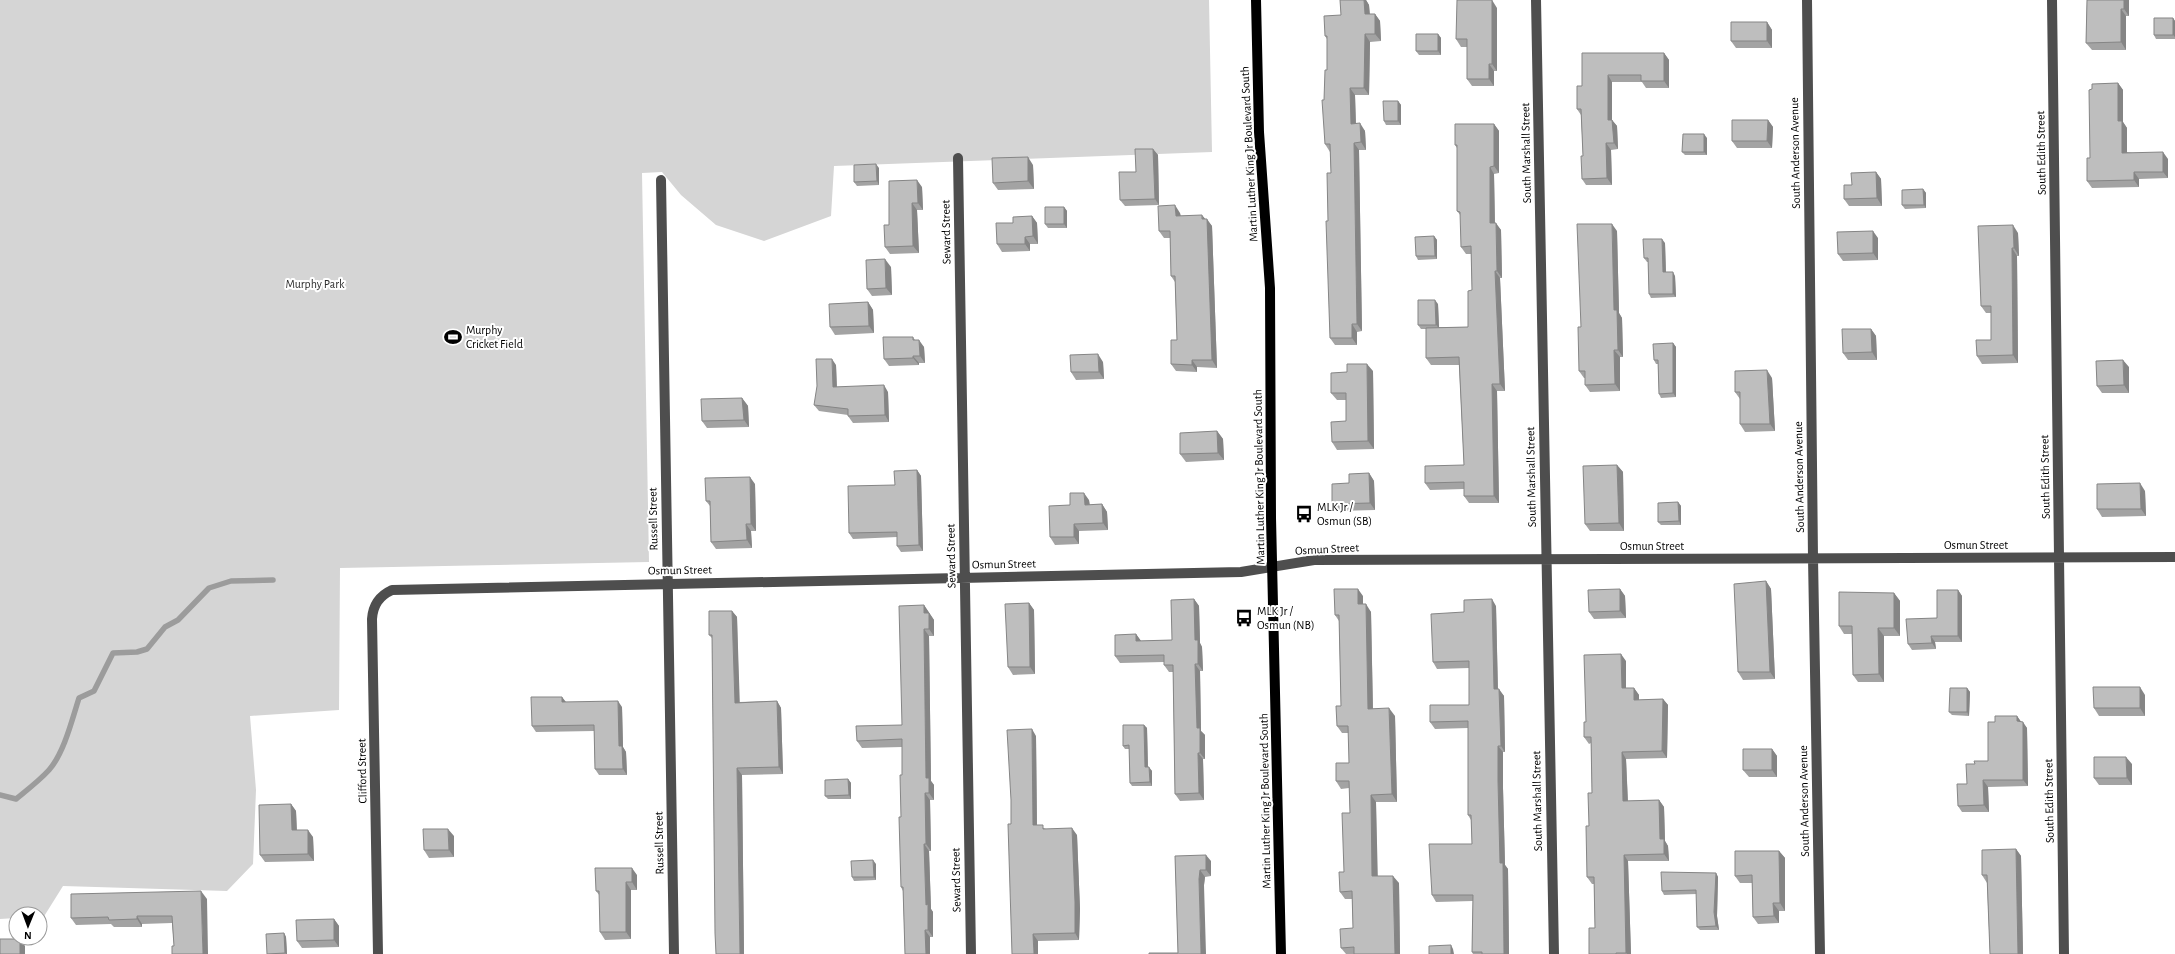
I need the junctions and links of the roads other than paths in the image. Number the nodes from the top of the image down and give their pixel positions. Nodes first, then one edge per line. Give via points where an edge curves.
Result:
1 (1256, 0) edge
2 (1536, 0) edge
3 (1807, 0) edge
4 (2052, 0) edge
5 (958, 158) dead end
6 (661, 180) dead end
7 (2059, 557) junction
8 (2175, 557) edge
9 (1812, 558) junction
10 (1545, 559) junction
11 (1273, 567) junction
12 (965, 578) junction
13 (668, 583) junction
14 (386, 593) joint
15 (378, 954) edge
16 (674, 954) edge
17 (971, 954) edge
18 (1281, 954) edge
19 (1554, 954) edge
20 (1820, 954) edge
21 (2064, 954) edge

1 - 11 main road, Martin Luther King Jr Boulevard South via 1259,132 1270,288
2 - 10 street, South Marshall Street
3 - 9 street, South Anderson Avenue
4 - 7 street, South Edith Street
5 - 12 street, Seward Street
6 - 13 street, Russell Street
7 - 8 street, Osmun Street
7 - 9 street, Osmun Street
7 - 21 street, South Edith Street
9 - 10 street, Osmun Street
9 - 20 street, South Anderson Avenue
10 - 11 street, Osmun Street via 1314,560
10 - 19 street, South Marshall Street
11 - 12 street, Osmun Street via 1241,572
11 - 18 main road, Martin Luther King Jr Boulevard South
12 - 13 street, Osmun Street
12 - 17 street, Seward Street
13 - 14 street, Osmun Street via 404,589
13 - 16 street, Russell Street
14 - 15 street, Clifford Street via 375,604 372,619

